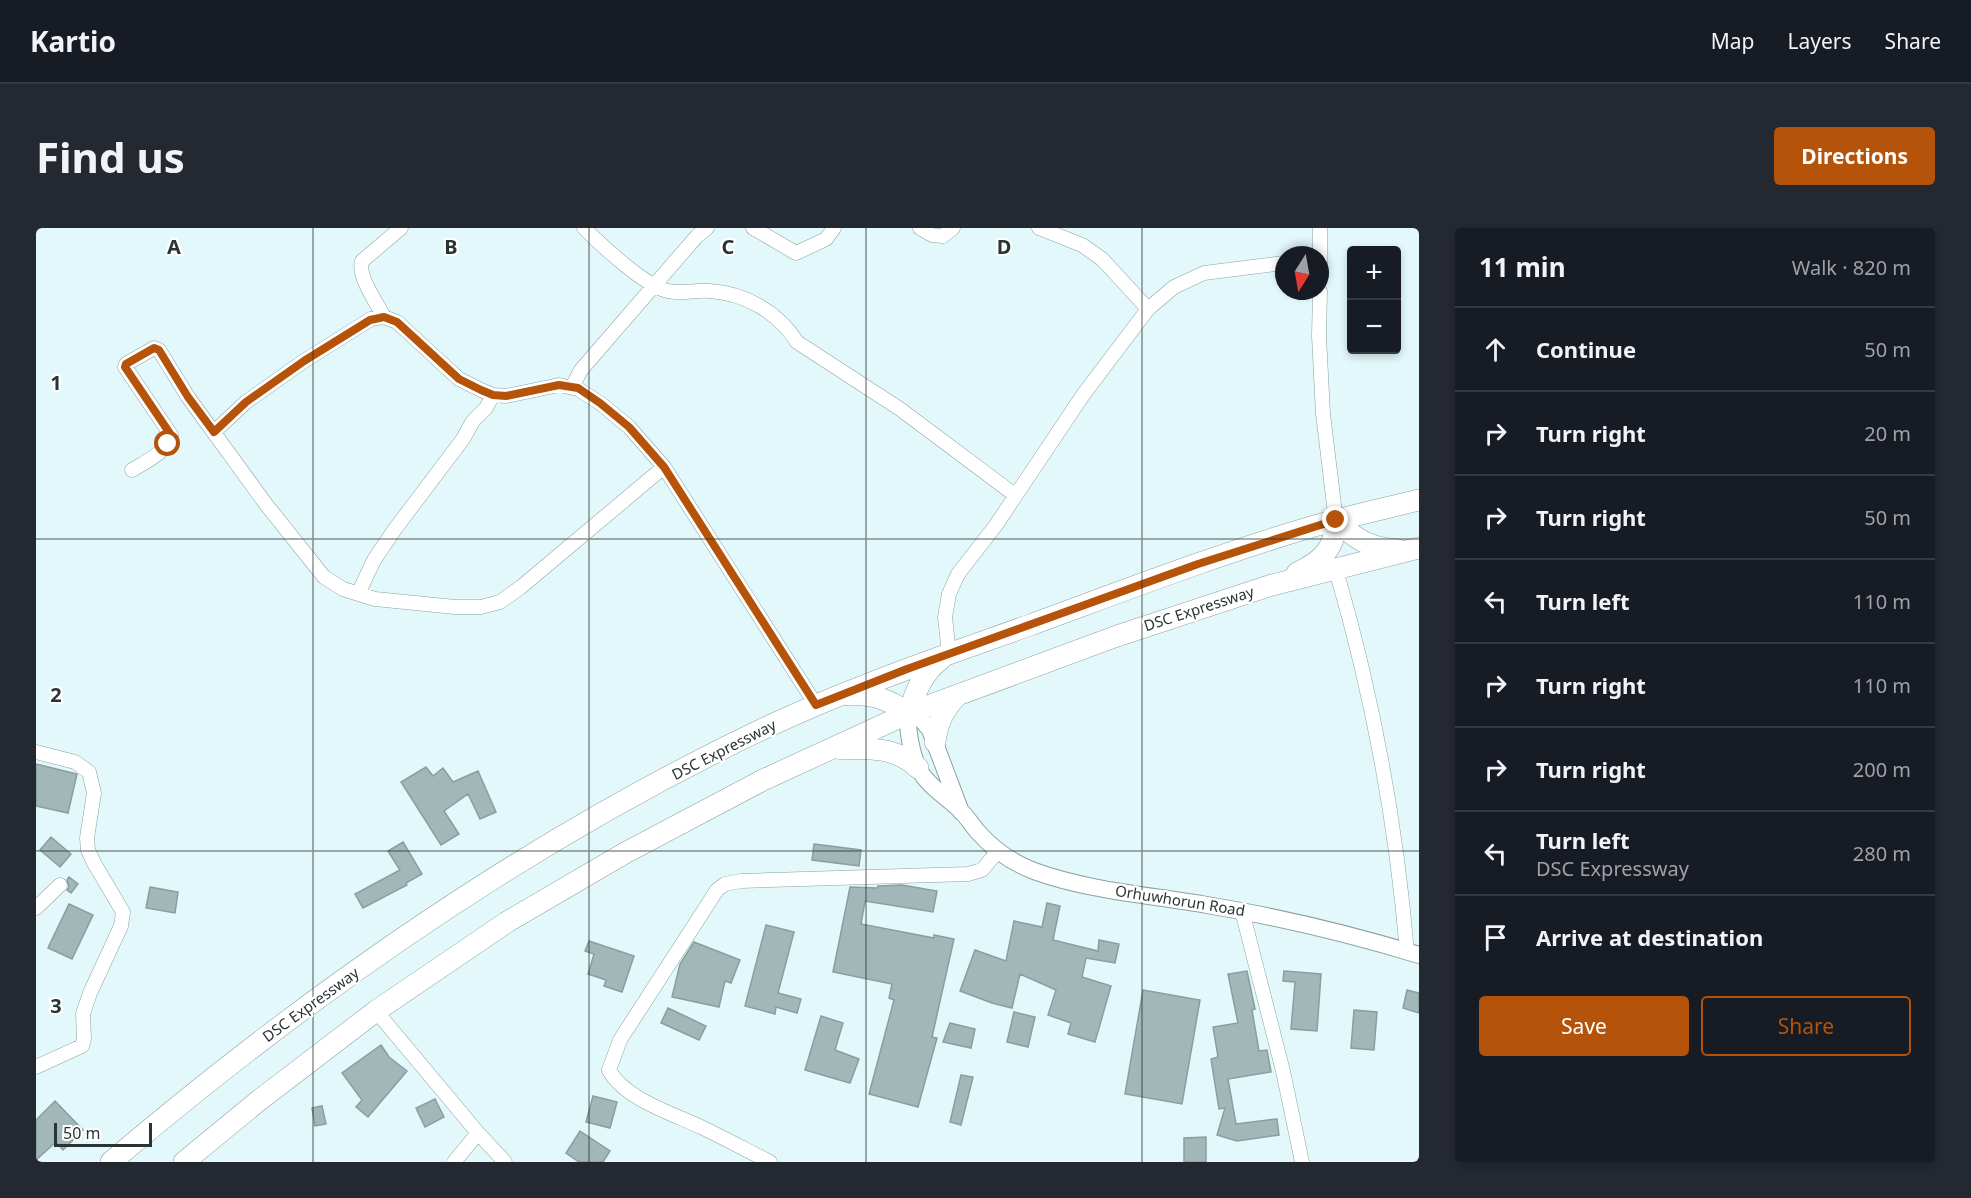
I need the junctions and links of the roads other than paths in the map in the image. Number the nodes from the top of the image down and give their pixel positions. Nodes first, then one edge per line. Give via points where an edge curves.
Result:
1 (401, 228) edge
2 (584, 228) edge
3 (707, 228) edge
4 (753, 228) edge
5 (834, 228) edge
6 (920, 228) edge
7 (953, 228) edge
8 (1039, 228) edge
9 (1320, 228) edge
10 (1320, 246) edge
11 (1275, 264) edge
12 (653, 285) junction
13 (1320, 300) edge
14 (1148, 309) junction
15 (384, 317) junction
16 (572, 387) junction
17 (493, 395) junction
18 (214, 432) junction
19 (664, 467) junction
20 (132, 470) dead end
21 (1015, 495) junction
22 (1419, 500) edge
23 (1336, 520) junction
24 (1414, 550) edge
25 (1336, 570) junction
26 (1272, 585) junction
27 (358, 594) junction
28 (949, 654) junction
29 (961, 692) junction
30 (837, 696) junction
31 (816, 705) junction
32 (909, 712) junction
33 (935, 742) junction
34 (831, 749) junction
35 (36, 752) edge
36 (918, 768) junction
37 (962, 812) junction
38 (998, 851) junction
39 (60, 885) dead end
40 (36, 908) edge
41 (1242, 911) junction
42 (1413, 953) edge
43 (376, 1011) junction
44 (36, 1067) edge
45 (478, 1133) junction
46 (111, 1162) edge
47 (184, 1162) edge
48 (454, 1162) edge
49 (505, 1162) edge
50 (770, 1162) edge
51 (1302, 1162) edge

1 - 15 street via 359,267
2 - 12 street
3 - 12 street
4 - 5 street via 796,254 826,239
6 - 7 street via 943,236
8 - 14 street via 1082,245 1102,259
9 - 10 street
11 - 14 street via 1204,273 1174,287
12 - 16 street via 581,370
12 - 21 street via 669,292 732,293 764,308 797,342 900,409
13 - 23 street via 1323,414
14 - 21 street
15 - 17 street via 397,322 459,379
15 - 18 street via 370,320 304,361 246,402
16 - 17 street via 559,385
16 - 19 street via 629,427
17 - 27 street via 374,560
18 - 20 street via 159,350 152,348 125,367 171,438
18 - 27 street via 324,577
19 - 27 street via 500,602 455,608
19 - 31 street
21 - 28 street via 958,574 949,594 945,617
22 - 23 main road, DSC Expressway
23 - 24 main road via 1367,544
23 - 26 main road via 1333,543 1320,560
23 - 28 main road, DSC Expressway via 1198,564
24 - 25 main road, DSC Expressway
25 - 26 main road, DSC Expressway
25 - 42 street via 1382,756
26 - 29 main road, DSC Expressway
28 - 30 main road, DSC Expressway
28 - 32 main road via 937,662 918,686
29 - 32 main road, DSC Expressway
29 - 33 main road via 941,716
30 - 31 main road, DSC Expressway
30 - 32 main road via 869,694
31 - 46 main road, DSC Expressway via 629,799 502,873 285,1023
32 - 33 street via 922,720
32 - 34 main road, DSC Expressway
32 - 36 street via 907,725
33 - 37 street
34 - 36 main road via 888,750
34 - 43 main road, DSC Expressway via 625,853 507,922
35 - 44 street via 75,762 89,772 94,793 88,850 123,912 122,926 87,1004 82,1046
36 - 37 street via 936,791
37 - 38 street, Orhuwhorun Road
38 - 41 street, Orhuwhorun Road via 1031,870 1057,879
38 - 50 street via 982,870 968,874 741,881 717,890 620,1040 609,1070 614,1080 628,1090
39 - 40 street
41 - 42 street, Orhuwhorun Road
41 - 51 street
43 - 45 street
43 - 47 main road, DSC Expressway
45 - 48 street
45 - 49 street

